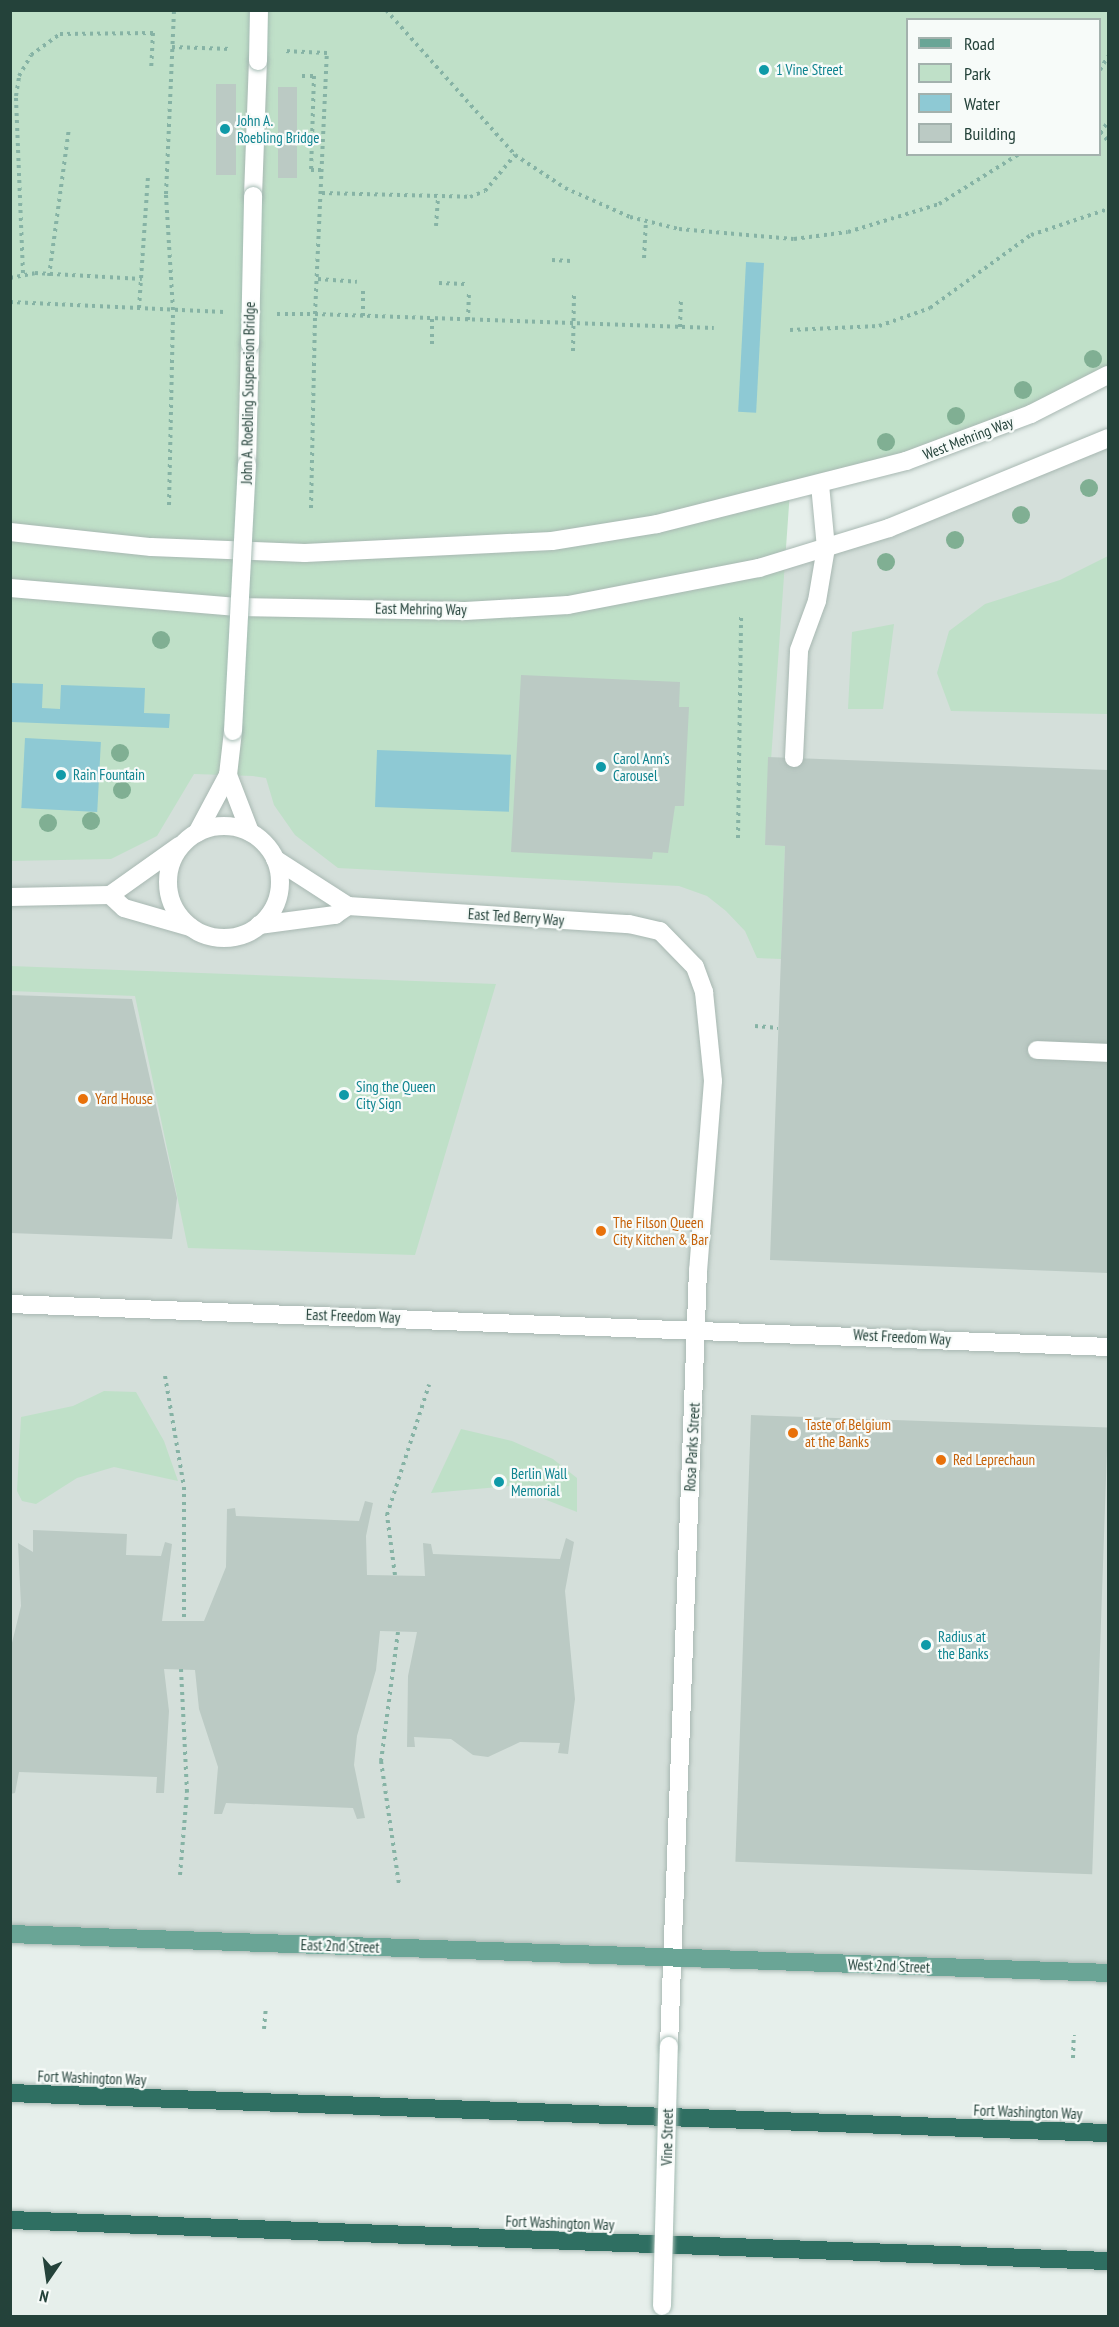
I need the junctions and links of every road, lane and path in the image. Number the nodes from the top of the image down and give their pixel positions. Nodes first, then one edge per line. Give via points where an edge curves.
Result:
1 (174, 10) edge
2 (259, 10) edge
3 (386, 10) edge
4 (151, 67) dead end
5 (302, 76) dead end
6 (69, 129) dead end
7 (515, 155) junction
8 (1016, 156) edge
9 (323, 170) dead end
10 (148, 177) dead end
11 (322, 193) dead end
12 (438, 198) junction
13 (1108, 209) edge
14 (646, 220) junction
15 (436, 226) dead end
16 (644, 258) dead end
17 (552, 260) dead end
18 (571, 261) dead end
19 (23, 273) junction
20 (49, 276) junction
21 (10, 278) edge
22 (142, 279) junction
23 (318, 279) dead end
24 (357, 282) dead end
25 (439, 283) dead end
26 (465, 284) dead end
27 (363, 288) dead end
28 (469, 291) dead end
29 (574, 295) dead end
30 (681, 299) dead end
31 (139, 308) dead end
32 (363, 316) junction
33 (432, 318) junction
34 (468, 320) junction
35 (573, 323) junction
36 (680, 327) junction
37 (714, 328) dead end
38 (790, 330) dead end
39 (432, 344) dead end
40 (573, 351) dead end
41 (1108, 375) edge
42 (1108, 438) edge
43 (820, 484) junction
44 (170, 505) dead end
45 (311, 508) dead end
46 (10, 532) edge
47 (826, 548) junction
48 (10, 588) edge
49 (741, 613) dead end
50 (794, 758) dead end
51 (228, 775) junction
52 (250, 832) junction
53 (197, 833) junction
54 (738, 838) dead end
55 (181, 845) junction
56 (275, 859) junction
57 (110, 895) junction
58 (10, 897) edge
59 (348, 906) junction
60 (260, 925) junction
61 (191, 928) junction
62 (679, 946) joint
63 (755, 1026) dead end
64 (778, 1028) dead end
65 (1037, 1050) dead end
66 (1108, 1053) edge
67 (10, 1304) edge
68 (696, 1328) junction
69 (1108, 1347) edge
70 (165, 1376) dead end
71 (429, 1385) dead end
72 (395, 1575) dead end
73 (184, 1621) dead end
74 (398, 1632) dead end
75 (181, 1669) dead end
76 (180, 1875) dead end
77 (399, 1884) dead end
78 (10, 1934) edge
79 (670, 1957) junction
80 (1108, 1974) edge
81 (266, 2007) dead end
82 (264, 2029) dead end
83 (1074, 2035) dead end
84 (1073, 2058) dead end
85 (10, 2093) edge
86 (1108, 2133) edge
87 (10, 2220) edge
88 (1108, 2261) edge
89 (662, 2311) edge

1 - 44 path via 166,194 173,310
2 - 51 main road, John A. Roebling Suspension Bridge, bridge via 247,464
3 - 7 path
4 - 19 path via 153,33 60,34 31,55 19,76 16,96
5 - 9 path via 314,76 311,170
6 - 20 path
7 - 12 path via 485,191
7 - 14 path via 565,188
8 - 14 path via 939,204 848,232 794,239 718,236
10 - 22 path
11 - 12 path
12 - 15 path
13 - 38 path via 1031,235 930,308 879,326
14 - 16 path
17 - 18 path
19 - 20 path
19 - 21 path
20 - 22 path
22 - 31 path
23 - 24 path
25 - 26 path
27 - 32 path
28 - 34 path
29 - 35 path
30 - 36 path
32 - 33 path
32 - 45 path via 315,315
33 - 34 path
33 - 39 path
34 - 35 path
35 - 36 path
35 - 40 path
36 - 37 path
41 - 43 main road, West Mehring Way via 962,442
42 - 47 main road via 889,528
43 - 46 main road via 657,524 552,541 444,549 305,553 151,547
43 - 47 main road
47 - 48 main road, East Mehring Way via 664,589 567,605 465,611 237,607
47 - 50 main road via 817,601 799,650
49 - 54 path
51 - 52 main road, John A. Roebling Suspension Bridge
51 - 53 main road, John A. Roebling Suspension Bridge
52 - 53 main road via 214,826
52 - 56 main road
53 - 55 main road
55 - 57 main road
55 - 61 main road via 171,862 170,898
56 - 59 main road, East Ted Berry Way
56 - 60 main road via 278,896
57 - 58 main road
57 - 61 main road via 124,908
59 - 60 main road, East Ted Berry Way via 335,915
59 - 62 main road, East Ted Berry Way via 629,924 660,931
60 - 61 main road via 226,938
62 - 68 main road, Rosa Parks Street via 704,992 712,1057
63 - 64 path
65 - 66 main road
67 - 68 main road, East Freedom Way
68 - 69 main road, West Freedom Way
68 - 79 main road, Rosa Parks Street
70 - 73 path via 184,1487
71 - 72 path via 387,1515
74 - 77 path via 381,1761
75 - 76 path via 187,1792
78 - 79 main road, East 2nd Street
79 - 80 main road, West 2nd Street
79 - 89 main road, Vine Street, bridge
81 - 82 path
83 - 84 path
85 - 86 highway, Fort Washington Way
87 - 88 highway, Fort Washington Way

